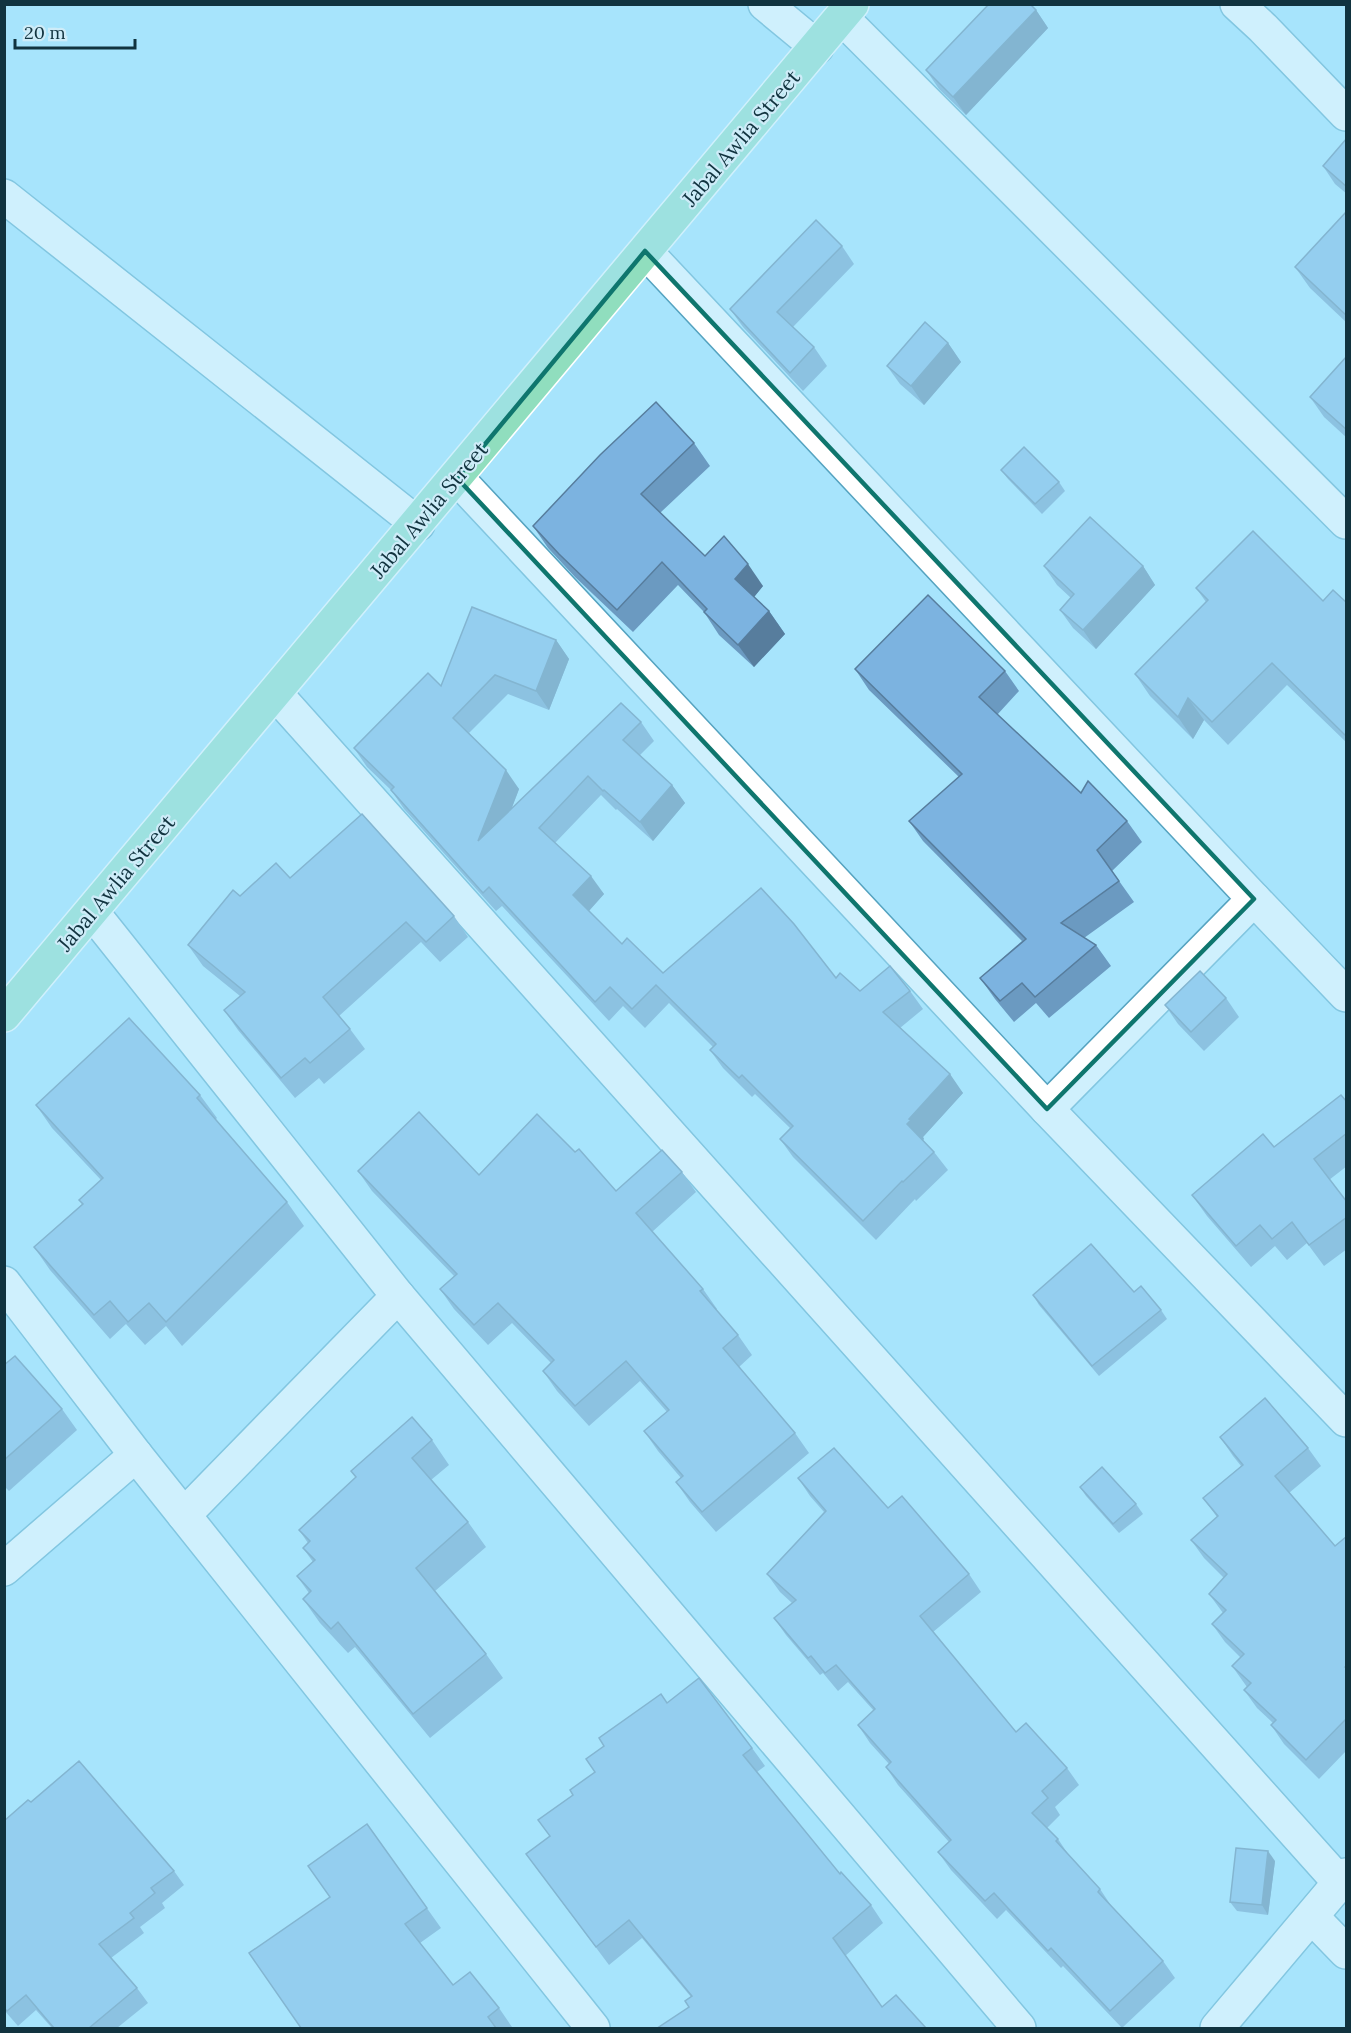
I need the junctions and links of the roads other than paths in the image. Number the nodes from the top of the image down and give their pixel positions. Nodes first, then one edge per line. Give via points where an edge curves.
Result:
1 (765, 4) edge
2 (1237, 4) edge
3 (846, 11) edge
4 (817, 47) junction
5 (1347, 114) edge
6 (4, 196) edge
7 (645, 251) junction
8 (457, 478) junction
9 (1347, 522) edge
10 (418, 524) junction
11 (275, 693) junction
12 (1254, 899) junction
13 (92, 912) junction
14 (1347, 995) edge
15 (4, 1015) edge
16 (1047, 1109) junction
17 (4, 1283) edge
18 (398, 1296) junction
19 (1347, 1420) edge
20 (136, 1455) junction
21 (184, 1515) junction
22 (4, 1569) edge
23 (1343, 1879) edge
24 (1312, 1917) junction
25 (1347, 1952) edge
26 (593, 2028) edge
27 (1019, 2028) edge
28 (1217, 2028) edge

1 - 4 street
2 - 5 street
3 - 4 highway, Jabal Awlia Street
3 - 9 street
4 - 7 highway, Jabal Awlia Street
6 - 10 street
7 - 8 highway, Jabal Awlia Street
7 - 12 street
8 - 10 highway, Jabal Awlia Street
8 - 16 street
10 - 11 highway, Jabal Awlia Street
11 - 13 highway, Jabal Awlia Street
11 - 23 street
12 - 14 street
12 - 16 street
13 - 15 highway, Jabal Awlia Street
13 - 18 street
16 - 19 street
17 - 20 street
18 - 21 street
18 - 27 street
20 - 21 street
20 - 22 street
21 - 26 street
23 - 24 street
24 - 25 street
24 - 28 street

